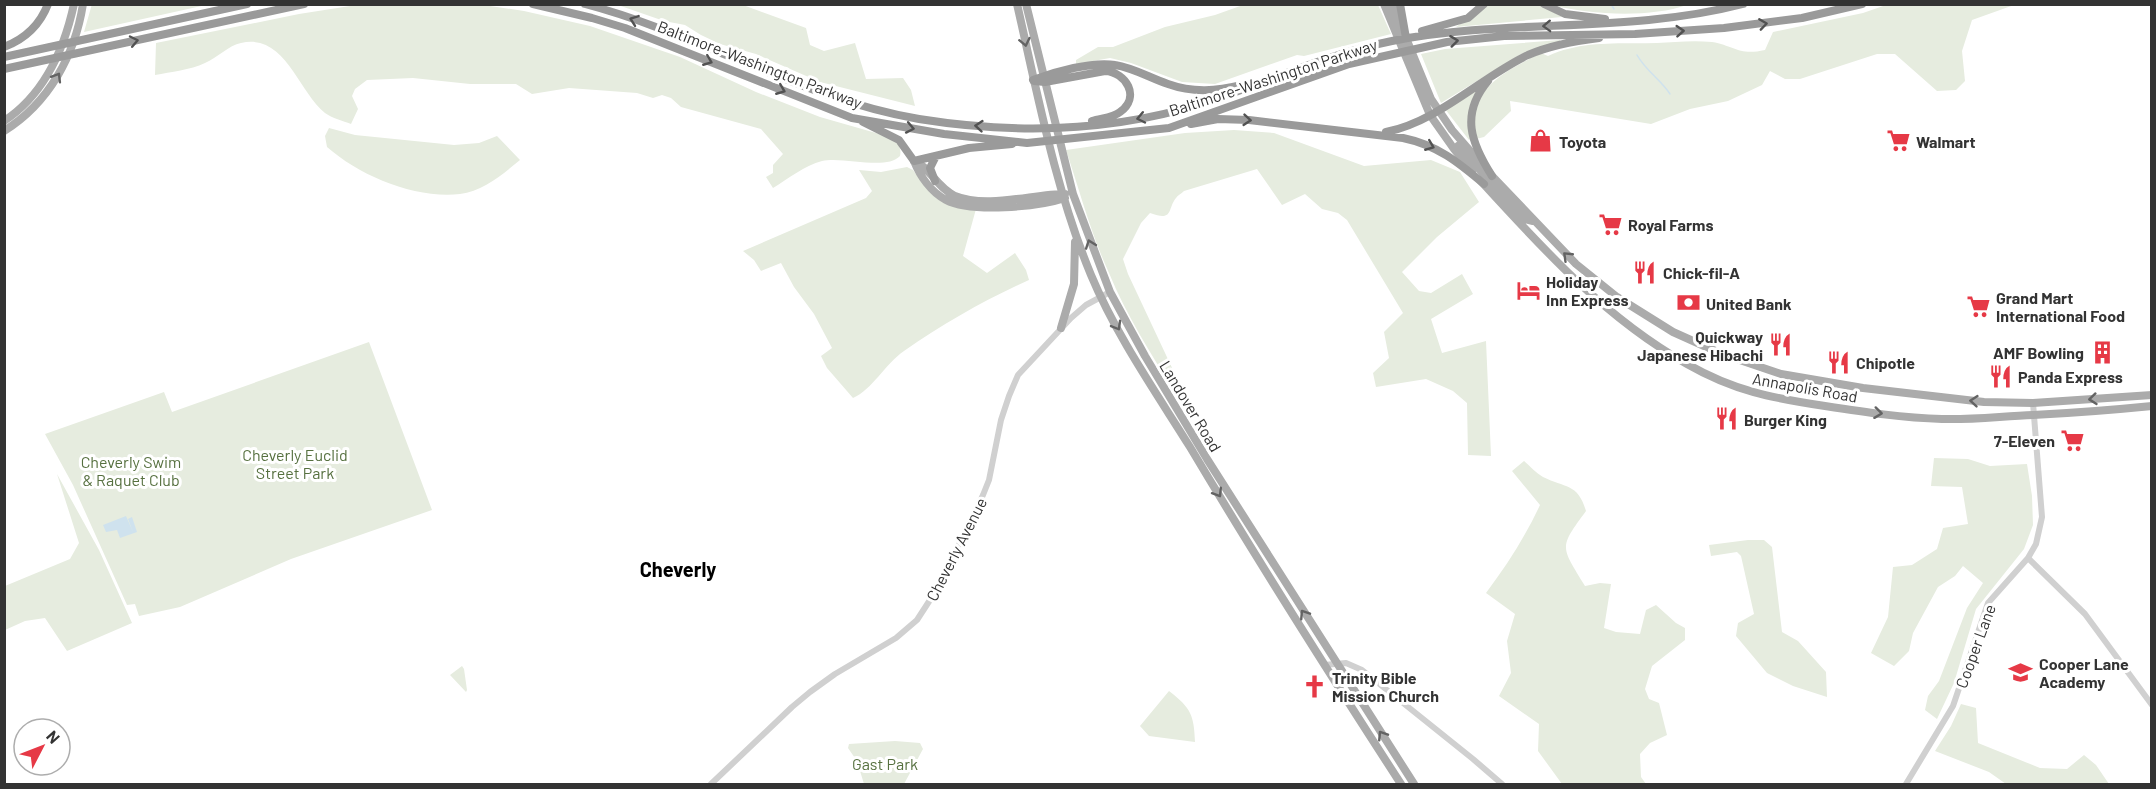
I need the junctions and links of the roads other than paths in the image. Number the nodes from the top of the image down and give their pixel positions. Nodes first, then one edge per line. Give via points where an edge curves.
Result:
1 (48, 4) edge
2 (74, 4) edge
3 (83, 4) edge
4 (247, 4) edge
5 (304, 4) edge
6 (533, 4) edge
7 (585, 4) edge
8 (1017, 4) edge
9 (1026, 4) edge
10 (1384, 4) edge
11 (1392, 4) edge
12 (1400, 4) edge
13 (1484, 4) edge
14 (1544, 4) edge
15 (1743, 4) edge
16 (1862, 4) edge
17 (1647, 21) junction
18 (1398, 22) junction
19 (1635, 34) junction
20 (1406, 38) joint
21 (1391, 41) junction
22 (4, 47) edge
23 (4, 57) edge
24 (1412, 64) junction
25 (4, 69) edge
26 (1498, 73) junction
27 (1277, 77) junction
28 (1044, 79) junction
29 (1033, 80) junction
30 (1434, 113) junction
31 (852, 118) junction
32 (4, 121) edge
33 (1065, 127) junction
34 (1437, 127) junction
35 (1168, 128) junction
36 (4, 131) edge
37 (1373, 135) junction
38 (1028, 143) junction
39 (936, 156) junction
40 (914, 161) junction
41 (1055, 171) junction
42 (1492, 176) junction
43 (935, 181) junction
44 (1484, 184) junction
45 (1073, 194) junction
46 (1041, 196) junction
47 (1062, 196) junction
48 (1535, 222) junction
49 (1075, 235) junction
50 (1110, 292) junction
51 (1101, 297) junction
52 (1061, 328) junction
53 (2151, 395) edge
54 (2033, 403) junction
55 (2151, 406) edge
56 (2034, 415) junction
57 (2028, 558) junction
58 (1336, 663) junction
59 (1324, 665) junction
60 (2151, 705) edge
61 (711, 784) edge
62 (1401, 784) edge
63 (1414, 784) edge
64 (1502, 784) edge
65 (1906, 784) edge

1 - 22 highway via 28,34
2 - 32 main road via 62,50 50,72 31,98
36 -> 3 main road via 38,105 59,74 73,43
4 - 23 highway
25 -> 5 highway
6 -> 31 highway, Baltimore-Washington Parkway via 625,28
33 -> 7 highway, Baltimore-Washington Parkway via 979,127 848,102 658,28
8 -> 29 main road, Landover Road
9 - 28 main road, Landover Road
10 - 18 main road, Annapolis Road
11 - 18 main road, Annapolis Road
12 - 18 highway
13 - 21 highway via 1460,22
14 - 17 highway via 1580,17
15 - 17 highway, Baltimore-Washington Parkway
19 -> 16 highway, Baltimore-Washington Parkway via 1748,26
17 -> 21 highway, Baltimore-Washington Parkway via 1476,29
18 - 20 highway
18 - 24 main road, Annapolis Road
19 - 26 highway via 1554,46
35 -> 19 highway, Baltimore-Washington Parkway via 1349,64 1421,47 1504,36
20 - 24 main road, Annapolis Road
21 - 27 highway, Baltimore-Washington Parkway
24 - 30 main road, Annapolis Road
26 - 30 highway
26 - 42 highway via 1479,93 1471,121 1475,147
27 - 28 highway via 1199,91 1114,65 1096,65
27 -> 33 highway, Baltimore-Washington Parkway via 1168,113
28 - 29 highway
28 - 33 highway via 1105,71 1117,73 1130,88 1130,99 1122,111
28 - 45 main road, Landover Road
29 - 41 main road, Landover Road
30 - 34 main road, Annapolis Road
30 - 37 highway via 1409,127
30 - 42 main road, Annapolis Road
31 -> 38 highway, Baltimore-Washington Parkway
31 - 40 highway via 896,137
34 - 44 main road, Annapolis Road
34 - 48 main road via 1525,219
35 -> 37 highway via 1231,119
35 - 38 highway, Baltimore-Washington Parkway
37 -> 44 highway via 1431,146 1454,158
38 - 39 highway via 983,146
39 - 40 highway
39 - 43 highway via 930,168
40 - 43 main road
40 - 47 main road via 935,192 961,205 1014,207
41 - 46 main road via 1053,185
41 - 47 main road, Landover Road
42 - 48 main road, Annapolis Road
43 - 46 main road via 951,193 970,199
44 -> 56 main road, Annapolis Road via 1542,249 1599,301 1657,346 1722,382 1775,399 1902,416 1967,419
45 - 47 main road
50 -> 45 main road, Landover Road
46 - 47 main road
47 - 49 main road, Landover Road
54 -> 48 main road, Annapolis Road via 1984,402 1863,388 1781,374 1722,354 1673,332 1617,297 1576,264
49 - 51 main road, Landover Road
49 - 52 main road via 1074,284
50 - 51 street, Cheverly Avenue
58 -> 50 main road, Landover Road via 1207,459
51 - 52 street, Cheverly Avenue via 1078,311
51 -> 59 main road, Landover Road
52 - 61 street, Cheverly Avenue via 1014,383 1001,420 986,488 923,612 896,638 804,697
53 -> 54 main road, Annapolis Road
54 - 56 street, Cooper Lane
55 - 56 main road, Annapolis Road
56 - 57 street, Cooper Lane via 2042,517 2039,536
57 - 60 street via 2085,614
57 - 65 street, Cooper Lane via 1988,603 1953,706
58 - 59 street
63 -> 58 main road, Landover Road
58 - 64 street via 1352,664 1362,670
59 - 62 main road, Landover Road

